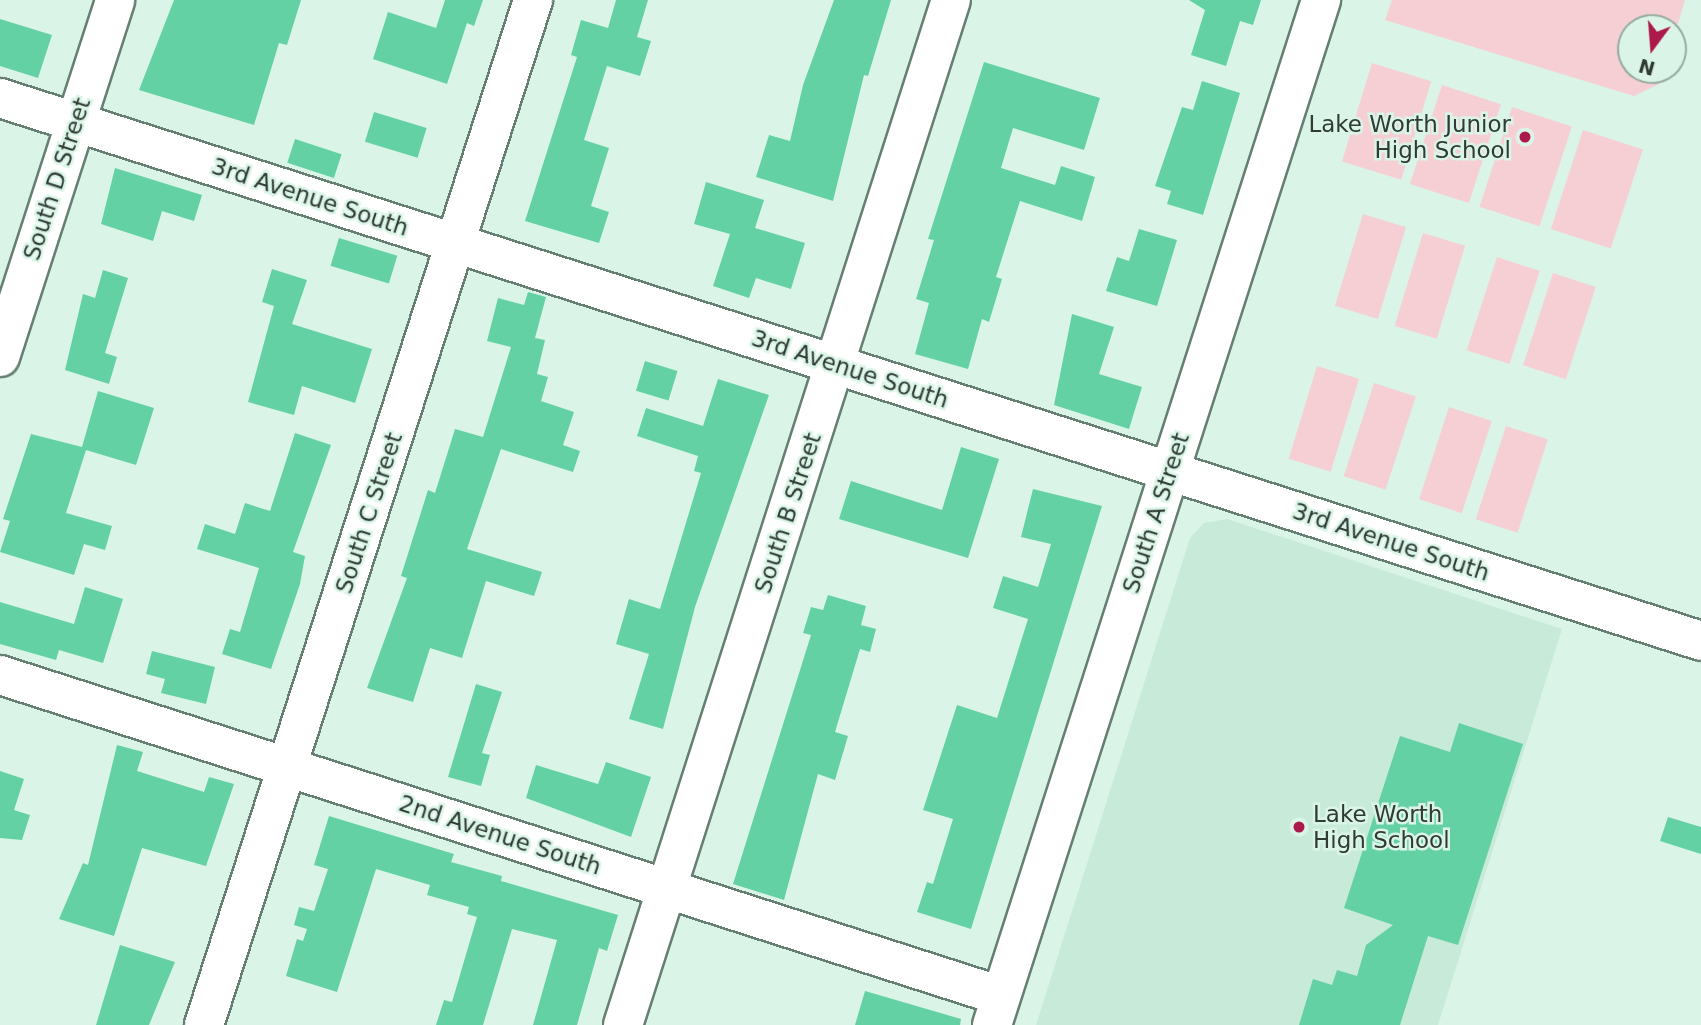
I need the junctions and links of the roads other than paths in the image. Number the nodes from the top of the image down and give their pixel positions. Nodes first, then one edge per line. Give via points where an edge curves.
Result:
1 (114, 0) edge
2 (533, 0) edge
3 (951, 0) edge
4 (1321, 0) edge
5 (0, 98) edge
6 (75, 122) junction
7 (455, 243) junction
8 (0, 357) edge
9 (835, 364) junction
10 (1170, 471) junction
11 (1701, 641) edge
12 (0, 675) edge
13 (287, 767) junction
14 (667, 889) junction
15 (996, 1010) edge
16 (204, 1025) edge
17 (623, 1025) edge

1 - 6 street, South D Street
2 - 7 street, South C Street
3 - 9 street, South B Street
4 - 10 street, South A Street
5 - 6 street, 3rd Avenue South
6 - 7 street, 3rd Avenue South
6 - 8 street, South D Street
7 - 9 street, 3rd Avenue South
7 - 13 street, South C Street
9 - 10 street, 3rd Avenue South
9 - 14 street, South B Street
10 - 11 street, 3rd Avenue South
10 - 15 street, South A Street
12 - 13 street, 2nd Avenue South
13 - 14 street, 2nd Avenue South
13 - 16 street, South C Street
14 - 15 street, 2nd Avenue South
14 - 17 street, South B Street

